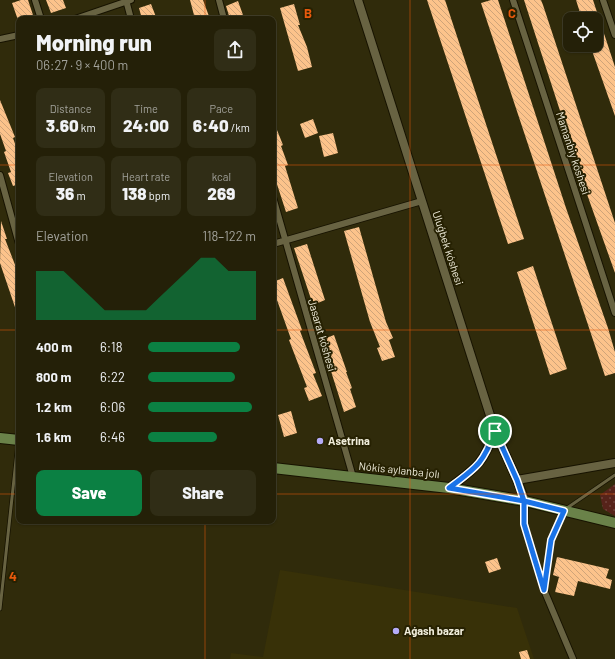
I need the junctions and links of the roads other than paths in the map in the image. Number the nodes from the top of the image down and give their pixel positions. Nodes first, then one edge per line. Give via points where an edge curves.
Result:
1 (35, 0) edge
2 (219, 0) edge
3 (358, 0) edge
4 (513, 0) edge
5 (603, 0) edge
6 (127, 1) edge
7 (40, 16) edge
8 (84, 16) edge
9 (130, 16) edge
10 (223, 16) edge
11 (615, 35) edge
12 (16, 36) edge
13 (0, 39) edge
14 (0, 175) edge
15 (422, 201) junction
16 (276, 208) edge
17 (16, 233) edge
18 (285, 240) junction
19 (276, 243) edge
20 (615, 313) edge
21 (495, 431) junction
22 (0, 438) edge
23 (16, 440) edge
24 (615, 463) edge
25 (16, 467) edge
26 (276, 468) edge
27 (615, 475) edge
28 (353, 477) junction
29 (517, 480) junction
30 (449, 488) junction
31 (524, 501) junction
32 (564, 511) junction
33 (615, 523) edge
34 (544, 590) junction
35 (0, 609) edge
36 (573, 659) edge

1 - 7 street
2 - 10 street
3 - 15 street, Uluǵbek kóshesi
4 - 20 street, Mamanbiy kóshesi
5 - 11 street
6 - 8 street
6 - 9 street
12 - 13 street
14 - 17 street
15 - 18 street
15 - 21 street, Uluǵbek kóshesi
16 - 18 street, Jasarat kóshesi
18 - 19 street
18 - 28 street, Jasarat kóshesi
21 - 29 street, Uluǵbek kóshesi
21 - 30 street via 480,464
22 - 23 main road
24 - 29 street
25 - 35 lane
26 - 28 main road, Nókis aylanba jolı
27 - 32 lane
28 - 30 main road, Nókis aylanba jolı
29 - 31 street, Uluǵbek kóshesi
30 - 31 main road, Nókis aylanba jolı
31 - 32 main road, Nókis aylanba jolı
31 - 34 street via 524,524
32 - 33 main road, Nókis aylanba jolı
32 - 34 lane via 551,540
34 - 36 street

